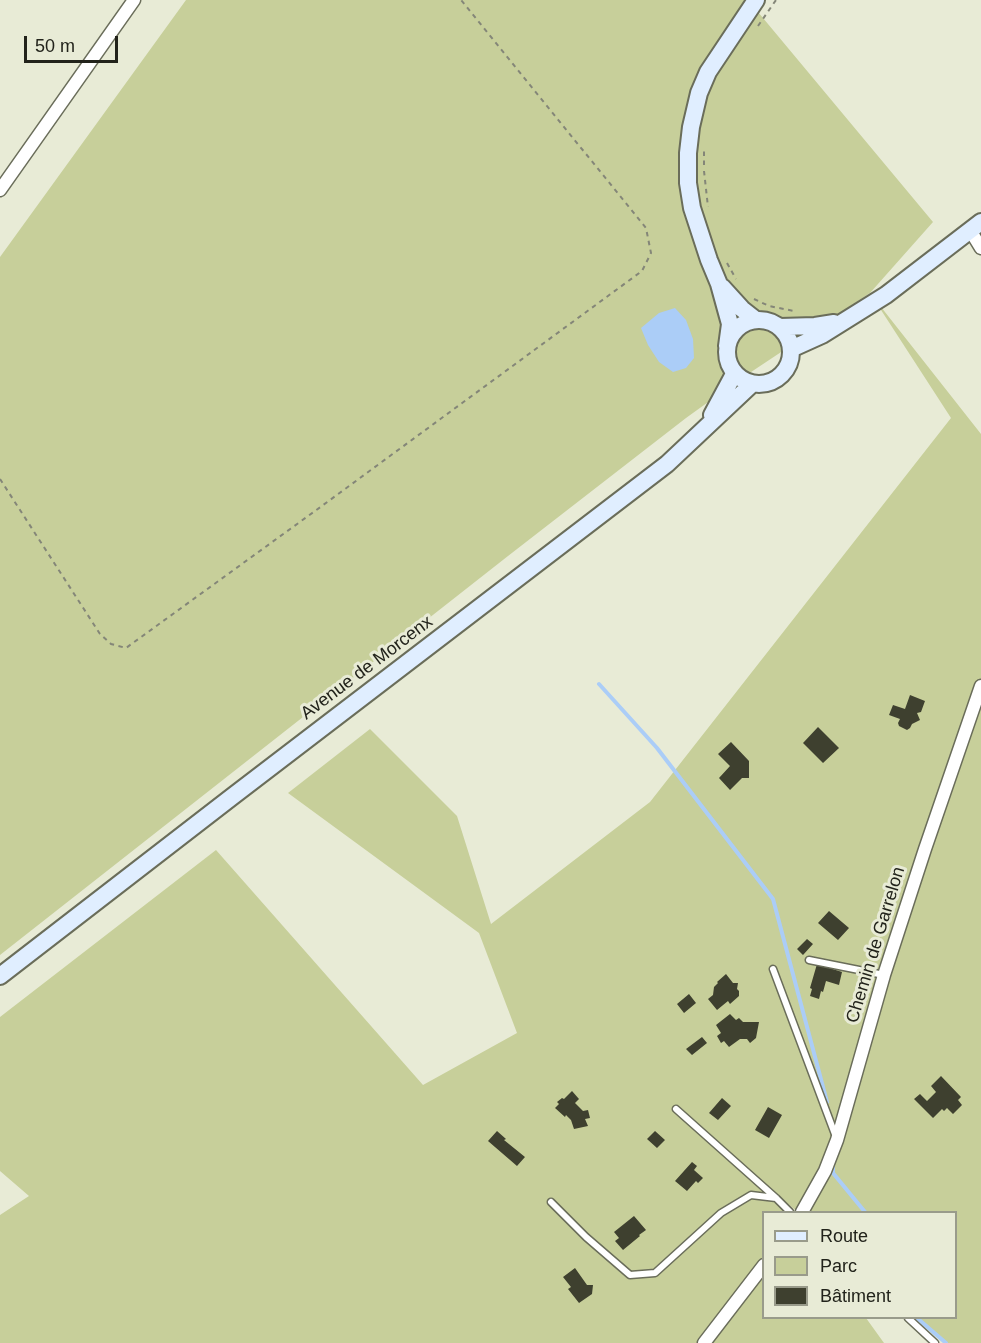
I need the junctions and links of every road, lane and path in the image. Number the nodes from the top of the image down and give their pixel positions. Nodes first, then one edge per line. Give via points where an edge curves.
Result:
1 (134, 0) edge
2 (461, 0) edge
3 (756, 0) edge
4 (776, 0) edge
5 (754, 31) dead end
6 (704, 148) dead end
7 (0, 190) edge
8 (708, 210) dead end
9 (975, 226) edge
10 (981, 248) edge
11 (726, 260) dead end
12 (719, 284) junction
13 (739, 285) dead end
14 (754, 299) dead end
15 (802, 313) dead end
16 (756, 320) junction
17 (841, 322) junction
18 (780, 327) junction
19 (727, 346) junction
20 (791, 349) junction
21 (734, 374) junction
22 (752, 384) junction
23 (705, 429) junction
24 (0, 479) edge
25 (981, 686) edge
26 (809, 960) dead end
27 (773, 969) dead end
28 (884, 975) junction
29 (0, 976) edge
30 (676, 1109) dead end
31 (837, 1140) junction
32 (776, 1198) junction
33 (551, 1202) dead end
34 (789, 1211) edge
35 (803, 1211) edge
36 (762, 1267) edge
37 (910, 1319) edge
38 (704, 1343) edge
39 (935, 1343) edge

1 - 7 street
2 - 24 path via 646,228 651,253 642,272 126,648 111,644 100,634
3 - 12 main road via 708,72 691,127 688,183 692,208
4 - 5 path
6 - 8 path
9 - 10 street
9 - 17 main road via 886,295
11 - 13 path
12 - 16 main road
12 - 19 main road via 730,324
14 - 15 path
16 - 18 main road
16 - 19 main road via 737,328
17 - 18 main road
17 - 20 main road
18 - 20 main road
19 - 21 main road via 726,356
20 - 22 main road via 791,359 780,376 772,382
21 - 22 main road
21 - 23 main road
22 - 23 main road, Avenue de Morcenx
23 - 29 main road, Avenue de Morcenx via 667,464
25 - 28 street, Chemin de Garrelon
26 - 28 lane
27 - 31 lane
28 - 31 street, Chemin de Garrelon
30 - 32 lane
31 - 35 street, Chemin de Garrelon
32 - 33 lane via 751,1195 721,1213 655,1273 630,1275
32 - 34 lane
36 - 38 street
37 - 39 lane

